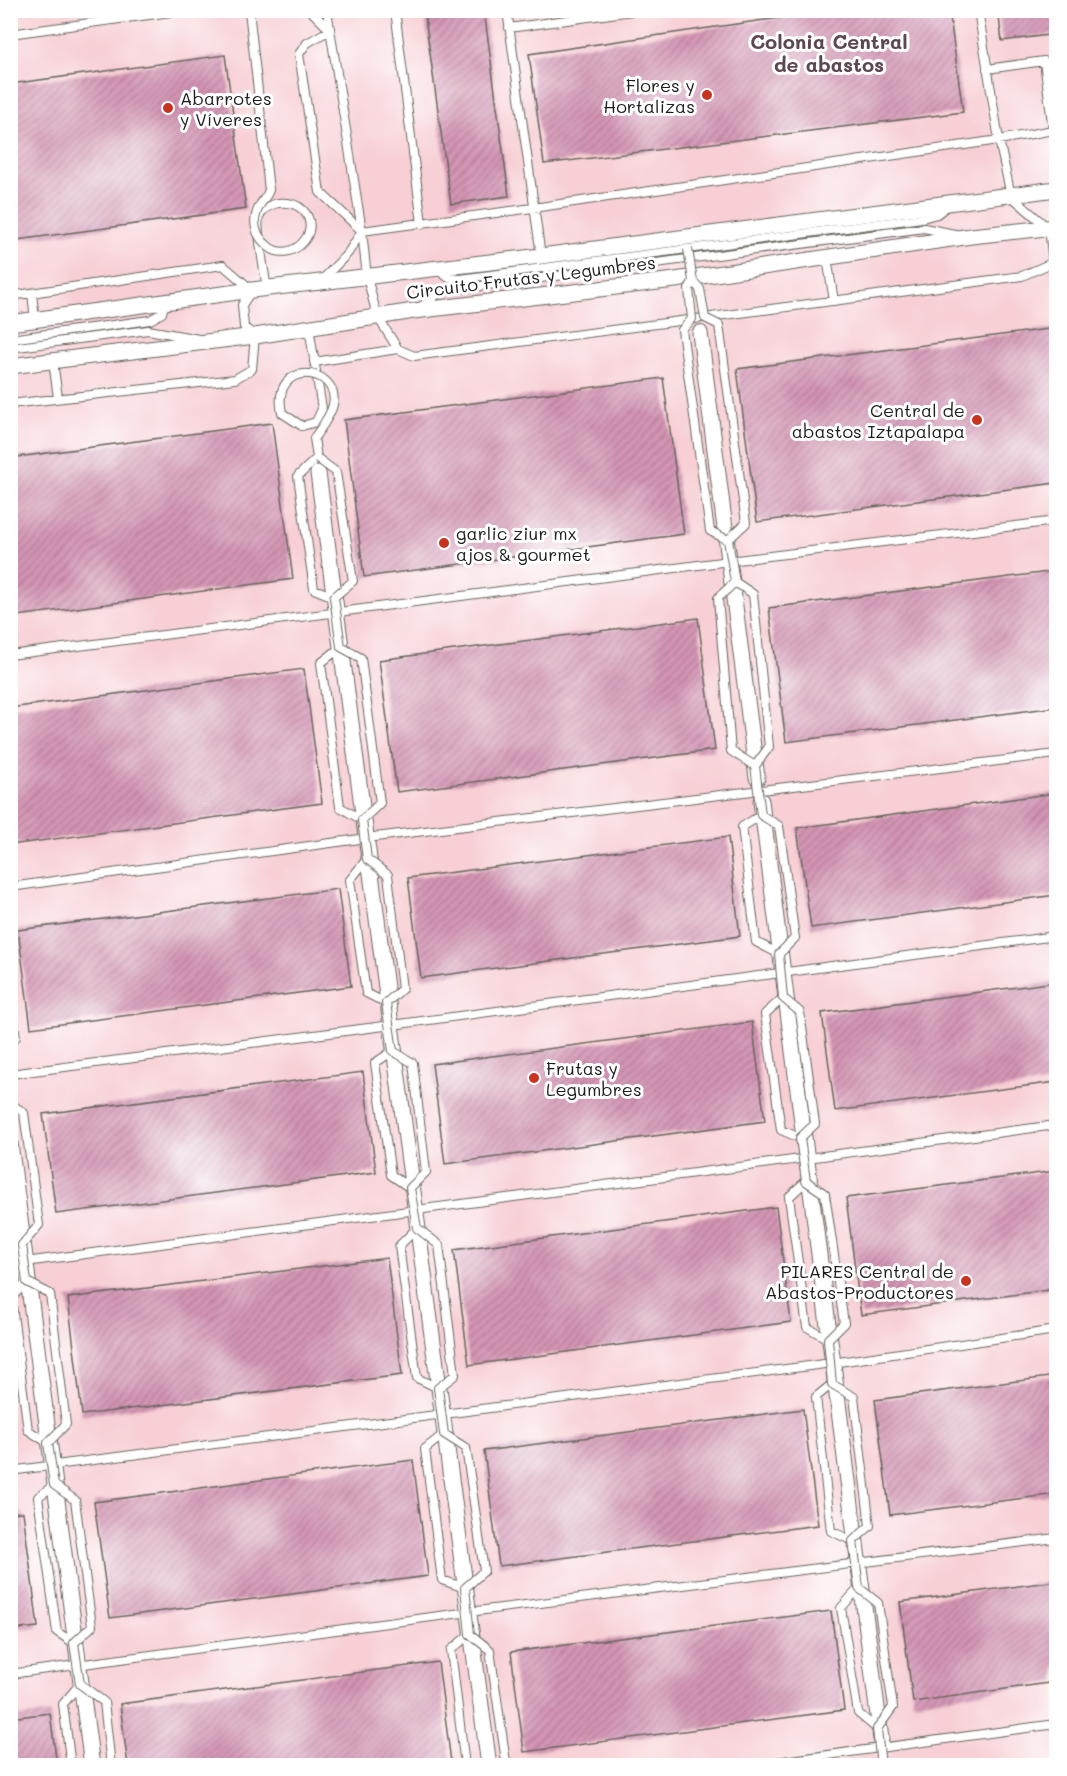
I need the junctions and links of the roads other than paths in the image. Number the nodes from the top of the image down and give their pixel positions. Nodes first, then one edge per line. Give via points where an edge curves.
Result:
1 (185, 10) edge
2 (249, 10) edge
3 (310, 10) edge
4 (327, 10) edge
5 (395, 10) edge
6 (507, 10) edge
7 (639, 10) edge
8 (978, 10) edge
9 (509, 28) junction
10 (330, 30) junction
11 (10, 34) edge
12 (987, 69) junction
13 (999, 140) junction
14 (1056, 189) edge
15 (1011, 196) junction
16 (948, 204) junction
17 (533, 208) junction
18 (422, 224) junction
19 (1054, 229) edge
20 (362, 231) junction
21 (971, 236) junction
22 (688, 249) junction
23 (541, 256) junction
24 (827, 258) junction
25 (690, 260) junction
26 (1055, 261) edge
27 (437, 269) junction
28 (367, 277) junction
29 (693, 281) junction
30 (320, 283) junction
31 (1056, 288) edge
32 (259, 290) junction
33 (32, 293) junction
34 (10, 296) edge
35 (834, 301) junction
36 (165, 302) junction
37 (414, 311) junction
38 (377, 316) junction
39 (35, 320) junction
40 (10, 323) edge
41 (309, 327) junction
42 (700, 333) dead end
43 (255, 336) junction
44 (10, 339) edge
45 (212, 341) junction
46 (10, 348) edge
47 (398, 350) junction
48 (52, 361) junction
49 (314, 362) junction
50 (10, 366) edge
51 (58, 398) junction
52 (10, 404) edge
53 (318, 465) joint
54 (1056, 521) edge
55 (728, 540) junction
56 (729, 561) junction
57 (735, 582) junction
58 (335, 604) junction
59 (341, 647) junction
60 (10, 655) edge
61 (1056, 754) edge
62 (755, 766) junction
63 (759, 790) junction
64 (761, 815) junction
65 (362, 820) junction
66 (366, 838) junction
67 (367, 859) junction
68 (10, 887) edge
69 (1056, 936) edge
70 (778, 954) junction
71 (783, 974) junction
72 (783, 998) junction
73 (10, 1000) edge
74 (386, 1004) junction
75 (392, 1025) junction
76 (10, 1043) edge
77 (393, 1051) junction
78 (10, 1074) edge
79 (10, 1103) edge
80 (1056, 1125) edge
81 (800, 1138) junction
82 (10, 1143) edge
83 (806, 1160) junction
84 (806, 1181) junction
85 (410, 1188) junction
86 (416, 1210) junction
87 (417, 1228) junction
88 (10, 1236) edge
89 (22, 1245) junction
90 (18, 1263) edge
91 (27, 1282) junction
92 (1056, 1330) edge
93 (828, 1339) junction
94 (832, 1363) junction
95 (832, 1384) junction
96 (438, 1389) junction
97 (442, 1414) junction
98 (444, 1434) junction
99 (48, 1443) junction
100 (52, 1466) junction
101 (10, 1471) edge
102 (54, 1485) junction
103 (1056, 1538) edge
104 (853, 1541) junction
105 (858, 1564) junction
106 (465, 1588) junction
107 (858, 1588) junction
108 (469, 1612) junction
109 (470, 1634) junction
110 (74, 1643) junction
111 (78, 1665) junction
112 (10, 1674) edge
113 (80, 1684) junction
114 (1056, 1724) edge
115 (877, 1729) junction
116 (882, 1748) junction
117 (71, 1766) edge
118 (92, 1766) edge
119 (111, 1766) edge
120 (465, 1766) edge
121 (489, 1766) edge
122 (501, 1766) edge
123 (747, 1766) edge
124 (883, 1766) edge

1 - 11 lane
2 - 32 lane, bridge via 269,190 255,216 257,234 264,243 274,251 285,252 306,240 310,223 298,205 285,202 268,206 260,216 259,228
3 - 10 lane
4 - 10 lane
5 - 18 lane
6 - 9 lane
7 - 9 lane
8 - 12 lane
9 - 17 lane
10 - 20 lane
10 - 20 lane via 307,43 300,54 320,192
12 - 13 lane
12 - 13 lane via 1044,61 1053,130
13 - 15 lane
13 - 17 lane
14 - 15 street
15 - 16 street
15 - 19 lane
16 - 22 lane via 937,214 922,218
16 - 23 street
17 - 18 lane
17 - 23 lane
18 - 20 lane
19 - 21 street, Circuito Frutas y Legumbres
19 - 26 lane
20 - 28 lane
20 - 30 lane
21 - 24 street, Circuito Frutas y Legumbres
21 - 25 lane via 924,228
22 - 25 lane, bridge
22 - 27 lane via 460,279 449,278
23 - 27 street
24 - 35 lane
24 - 37 street, Circuito Frutas y Legumbres
25 - 29 lane, bridge
25 - 37 lane via 442,291
26 - 31 lane
26 - 35 lane via 1022,276
27 - 28 street
28 - 30 street
28 - 38 lane
29 - 55 lane, bridge via 689,289 692,320 682,330 710,531
29 - 55 lane, bridge via 700,289 705,318 719,326 746,523
30 - 32 street
32 - 33 lane via 223,265
32 - 36 street
32 - 43 lane via 242,305 244,327
33 - 34 lane
33 - 39 lane
35 - 47 lane via 414,356
36 - 39 street
36 - 44 lane via 162,313 150,320
37 - 38 street, Circuito Frutas y Legumbres
38 - 41 street, Circuito Frutas y Legumbres
38 - 47 lane
39 - 40 street
41 - 43 street, Circuito Frutas y Legumbres
41 - 49 lane
42 - 56 street
43 - 45 street, Circuito Frutas y Legumbres
43 - 51 lane via 252,369 235,379
45 - 46 lane via 148,330
45 - 48 street, Circuito Frutas y Legumbres
47 - 49 lane
48 - 50 street, Circuito Frutas y Legumbres
48 - 51 lane
49 - 53 lane, bridge via 322,409 316,422 302,426 282,413 280,401 282,389 299,374 310,373 321,378 327,383 333,394 333,406 314,438
51 - 52 lane
53 - 58 street
54 - 56 lane
55 - 57 lane, bridge
56 - 58 lane
56 - 63 street
57 - 62 lane, bridge via 753,594 769,747
57 - 62 lane, bridge via 718,598 731,751
58 - 59 lane, bridge
58 - 60 lane
58 - 66 street
59 - 65 lane, bridge via 361,658 380,803
59 - 65 lane via 321,663 340,807
61 - 63 lane
62 - 64 lane, bridge
63 - 66 lane
63 - 71 street
64 - 70 lane, bridge via 779,825 795,938
64 - 70 lane via 742,827 756,942
65 - 67 lane, bridge
66 - 68 lane
66 - 75 street
67 - 74 lane, bridge via 388,875 402,989
67 - 74 lane via 350,880 366,993
69 - 71 lane
70 - 72 lane, bridge
71 - 75 lane
71 - 83 street
72 - 81 lane, bridge via 800,1012 815,1124
72 - 81 lane via 765,1014 782,1130
73 - 76 lane via 16,1037
74 - 77 lane, bridge
75 - 78 lane
75 - 86 street
77 - 85 lane, bridge via 413,1063 426,1172
77 - 85 lane via 375,1063 391,1175
79 - 89 lane, bridge via 24,1113 39,1226
80 - 83 lane
81 - 84 lane, bridge
82 - 90 street
83 - 86 lane
83 - 94 street
84 - 93 lane, bridge via 825,1194 844,1323
84 - 93 lane via 789,1197 790,1209 807,1327
85 - 87 lane, bridge
86 - 90 lane
86 - 97 street
87 - 96 lane, bridge via 438,1245 455,1375
87 - 96 lane via 399,1246 417,1378
88 - 89 lane
89 - 91 lane, bridge
90 - 100 street
91 - 99 lane via 11,1298 26,1419 28,1430
91 - 99 lane, bridge via 50,1294 66,1424
92 - 94 lane
93 - 95 lane, bridge
94 - 97 lane
94 - 105 street
95 - 104 lane, bridge via 854,1397 870,1526
95 - 104 lane via 816,1397 831,1531
96 - 98 lane, bridge
97 - 100 lane
97 - 108 street
98 - 106 lane, bridge via 466,1448 484,1571
98 - 106 lane via 425,1449 442,1580
99 - 102 lane, bridge
100 - 101 lane
100 - 111 street
102 - 110 lane via 38,1497 57,1632
102 - 110 lane, bridge via 75,1500 92,1626
103 - 105 lane
104 - 107 lane, bridge
105 - 108 lane
105 - 116 street
106 - 109 lane, bridge
107 - 115 lane via 842,1608 858,1713
107 - 115 lane, bridge via 878,1603 893,1707
108 - 111 lane
108 - 121 street
109 - 120 lane via 450,1650
109 - 122 lane, bridge via 490,1650 506,1761
110 - 113 lane, bridge
111 - 112 lane
111 - 118 street
113 - 117 lane via 63,1704
113 - 119 lane, bridge via 104,1702
114 - 116 lane
115 - 124 lane, bridge
116 - 123 lane
116 - 124 street

